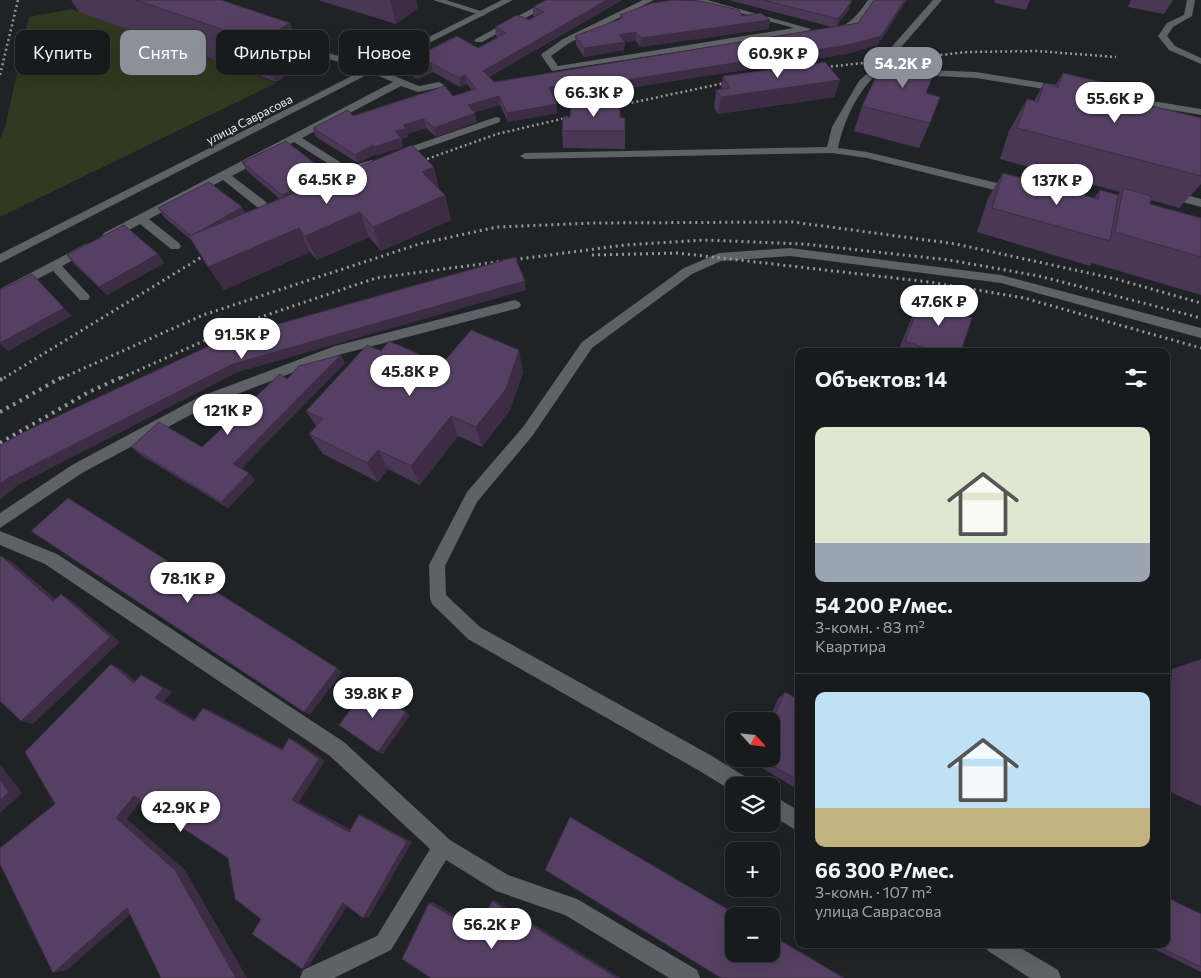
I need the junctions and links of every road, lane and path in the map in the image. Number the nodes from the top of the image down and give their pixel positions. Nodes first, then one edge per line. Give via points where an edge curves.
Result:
1 (437, 0) edge
2 (509, 0) edge
3 (554, 0) edge
4 (650, 0) edge
5 (697, 0) edge
6 (938, 0) edge
7 (1191, 0) edge
8 (868, 1) edge
9 (483, 13) junction
10 (816, 30) junction
11 (479, 40) dead end
12 (429, 41) edge
13 (1201, 61) edge
14 (876, 70) junction
15 (362, 75) edge
16 (384, 75) edge
17 (401, 82) junction
18 (439, 85) dead end
19 (1074, 91) edge
20 (1094, 94) edge
21 (1201, 112) edge
22 (496, 120) dead end
23 (295, 138) junction
24 (832, 150) junction
25 (525, 156) dead end
26 (224, 175) junction
27 (1021, 193) edge
28 (1183, 198) edge
29 (1201, 203) edge
30 (261, 204) edge
31 (142, 219) junction
32 (176, 246) dead end
33 (0, 259) edge
34 (54, 265) junction
35 (0, 294) edge
36 (84, 297) dead end
37 (515, 305) dead end
38 (1201, 333) edge
39 (0, 521) edge
40 (0, 538) edge
41 (728, 777) edge
42 (780, 810) edge
43 (795, 819) edge
44 (442, 847) junction
45 (1018, 951) edge
46 (311, 978) edge
47 (689, 978) edge
48 (1050, 978) edge

1 - 9 street
2 - 9 street, улица Саврасова
3 - 11 street
4 - 10 street via 566,41 546,55 555,69
5 - 10 street
6 - 14 street
7 - 13 street via 1188,16 1170,25 1162,36 1172,48
8 - 10 street via 856,24 836,31
9 - 12 street, улица Саврасова
14 - 19 street via 976,75
14 - 24 street via 862,83 837,127
15 - 33 street, улица Саврасова
16 - 17 street
17 - 18 street via 418,89
17 - 23 street
20 - 21 street
22 - 23 street via 347,171
23 - 26 street
24 - 25 street
24 - 27 street via 867,155
26 - 30 street
26 - 31 street
28 - 29 street
31 - 32 street
31 - 34 street
34 - 35 street
34 - 36 street
37 - 39 street via 335,351 204,401 78,469
38 - 41 street via 1001,279 790,252 719,257 688,271 587,345 528,431 472,497 436,566 438,598 474,633
40 - 44 street via 51,559 337,750
42 - 43 street
44 - 46 street via 384,943
44 - 47 street via 503,884 570,906
45 - 48 street

